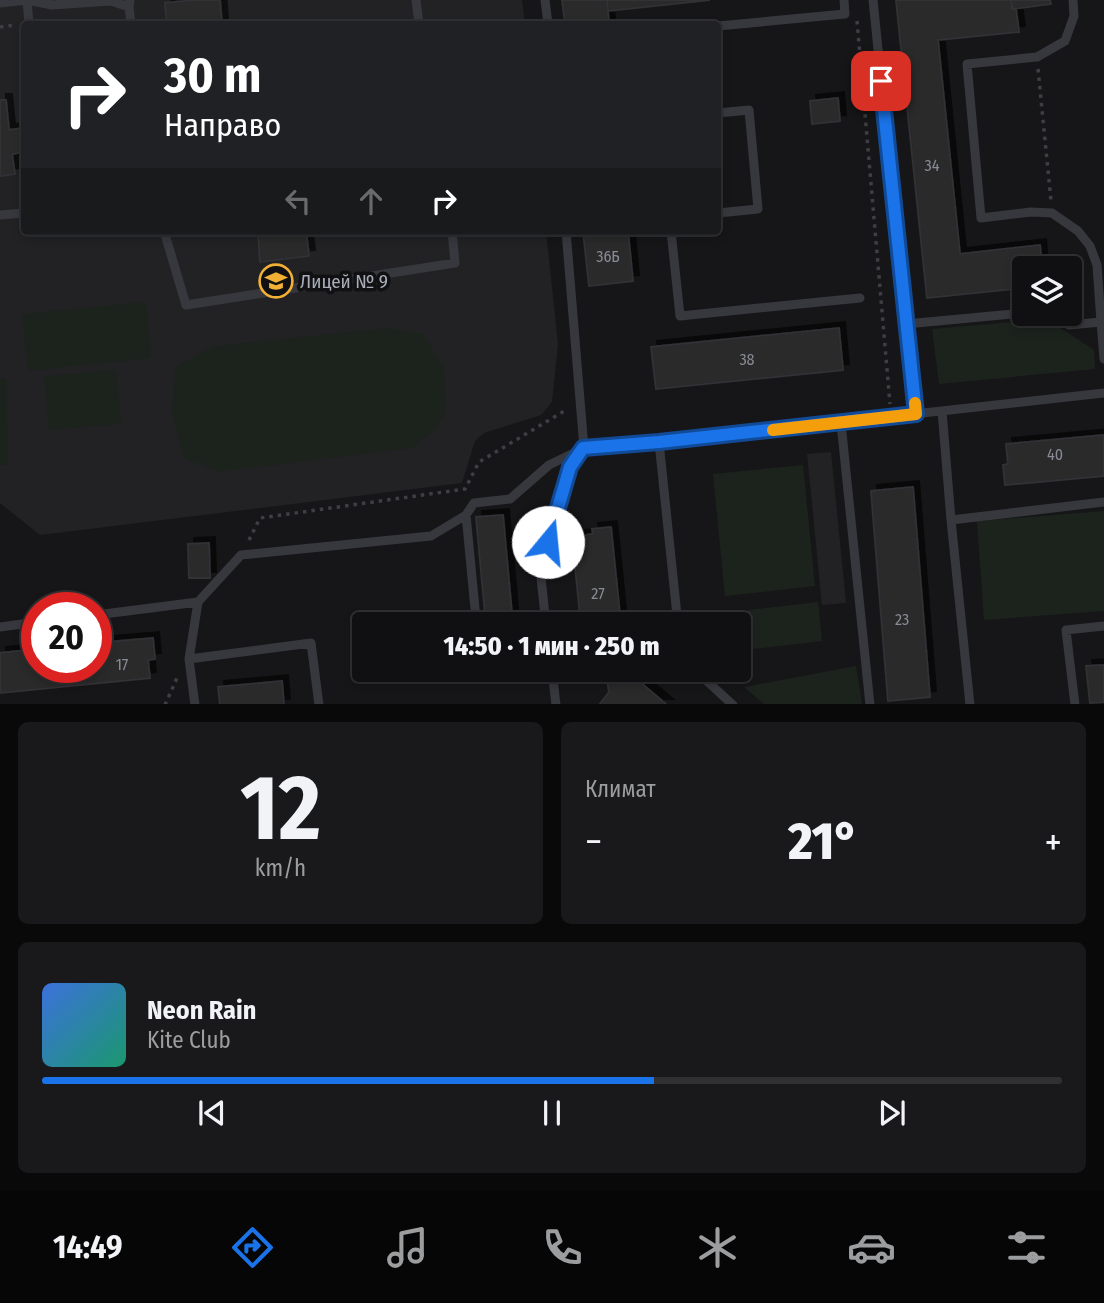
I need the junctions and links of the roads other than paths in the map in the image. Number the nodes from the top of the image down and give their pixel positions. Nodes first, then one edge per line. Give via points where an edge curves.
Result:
1 (27, 0) edge
2 (416, 0) edge
3 (545, 0) edge
4 (844, 0) edge
5 (873, 0) edge
6 (1073, 0) edge
7 (0, 3) edge
8 (130, 3) edge
9 (27, 21) edge
10 (131, 21) edge
11 (419, 21) edge
12 (548, 21) edge
13 (721, 26) edge
14 (721, 113) edge
15 (21, 213) edge
16 (721, 213) edge
17 (0, 215) edge
18 (165, 235) edge
19 (452, 235) edge
20 (566, 235) edge
21 (671, 235) edge
22 (860, 298) dead end
23 (1012, 314) edge
24 (1101, 322) junction
25 (906, 324) junction
26 (1082, 324) edge
27 (1104, 359) edge
28 (1104, 393) edge
29 (942, 411) junction
30 (916, 414) junction
31 (841, 423) junction
32 (659, 442) junction
33 (583, 448) junction
34 (1104, 502) edge
35 (466, 515) junction
36 (951, 520) junction
37 (198, 602) junction
38 (475, 612) edge
39 (545, 612) edge
40 (677, 612) edge
41 (112, 613) edge
42 (21, 624) edge
43 (1104, 626) edge
44 (0, 627) edge
45 (189, 659) junction
46 (553, 682) edge
47 (708, 682) edge
48 (195, 704) edge
49 (319, 704) edge
50 (556, 704) edge
51 (732, 704) edge
52 (870, 704) edge
53 (971, 704) edge
54 (1076, 704) edge

1 - 7 lane
1 - 8 lane via 52,5
1 - 9 lane
2 - 11 lane
3 - 12 lane
4 - 13 lane via 845,14
5 - 25 lane
6 - 24 lane via 1074,16 1065,41 1037,57 967,64 981,218 1052,213 1078,231 1097,265
8 - 10 lane
14 - 16 lane via 749,110 758,209
15 - 17 lane
18 - 19 lane via 186,305 455,263
20 - 33 lane
21 - 22 lane via 680,316
23 - 25 lane
24 - 26 lane
24 - 27 lane
25 - 30 lane
28 - 29 lane
29 - 30 lane
29 - 36 lane
30 - 31 lane
31 - 32 lane
31 - 52 lane
32 - 33 lane
32 - 40 lane
33 - 35 lane via 548,465 510,499 474,503
33 - 39 lane via 570,467 540,568
34 - 36 lane
35 - 37 lane via 430,537 241,555
35 - 38 lane
36 - 53 lane
37 - 41 lane
37 - 45 lane
42 - 44 lane
43 - 54 lane via 1066,630
45 - 48 lane
45 - 49 lane via 311,643
46 - 50 lane
47 - 51 lane

